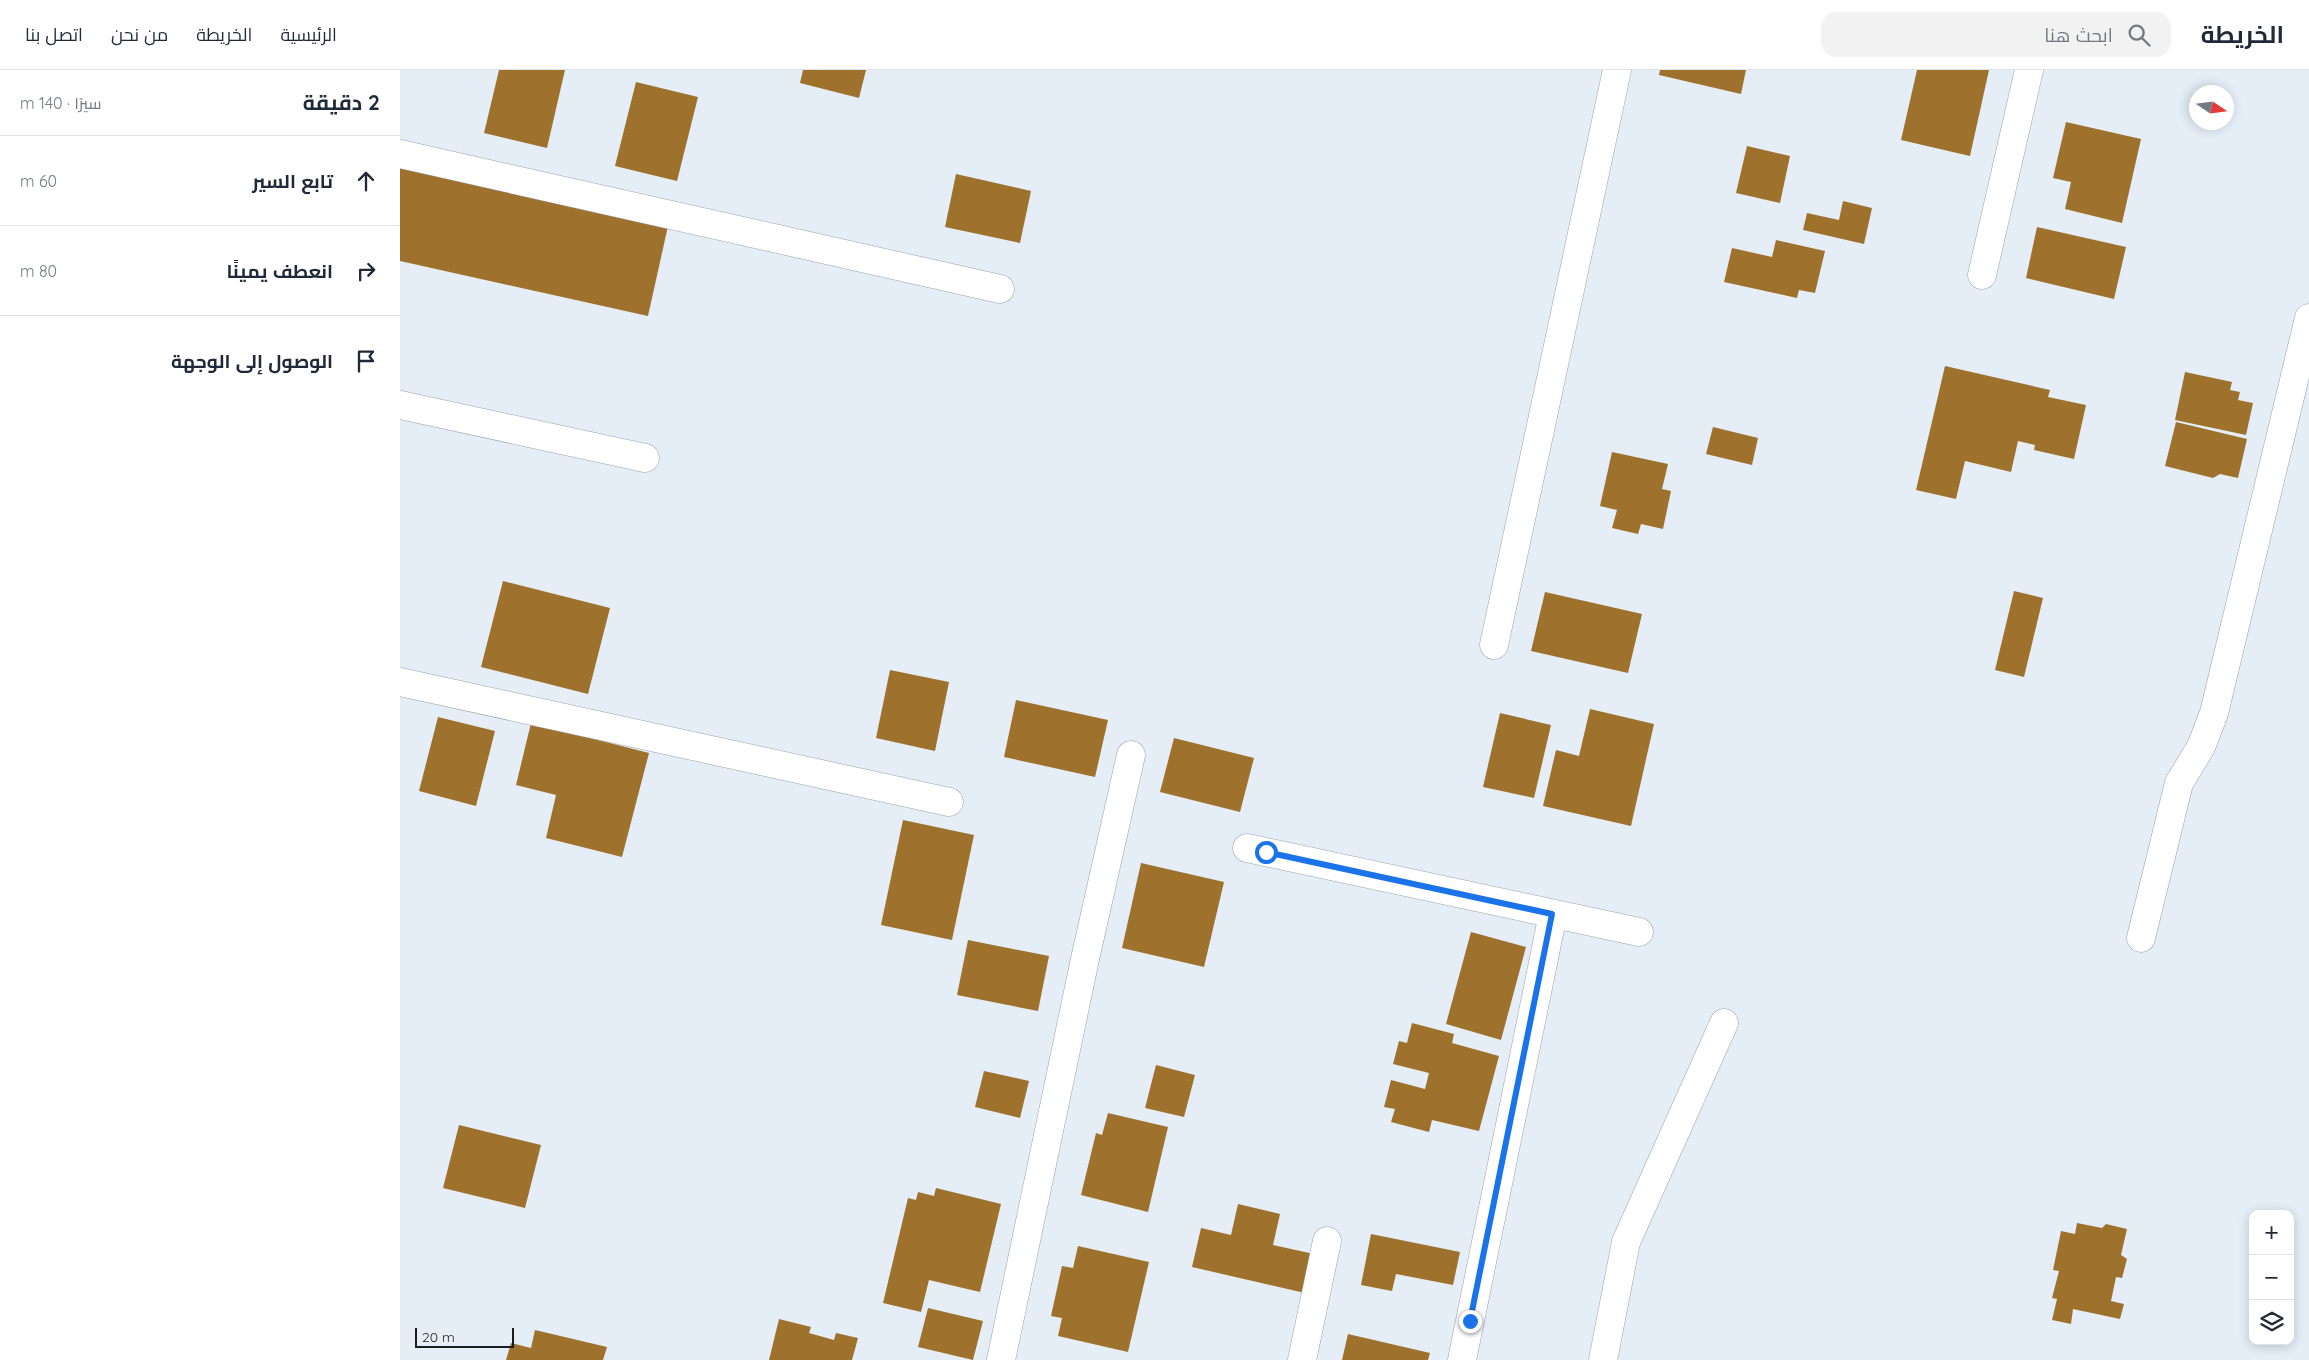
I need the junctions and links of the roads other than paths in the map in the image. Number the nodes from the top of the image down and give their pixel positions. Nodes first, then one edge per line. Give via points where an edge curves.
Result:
1 (1618, 70) edge
2 (2029, 70) edge
3 (400, 154) edge
4 (1982, 275) dead end
5 (1000, 288) dead end
6 (2309, 318) edge
7 (400, 405) edge
8 (645, 458) dead end
9 (1494, 645) dead end
10 (400, 682) edge
11 (1131, 755) dead end
12 (949, 802) dead end
13 (1247, 848) dead end
14 (1552, 914) junction
15 (1639, 932) dead end
16 (2141, 938) dead end
17 (1724, 1023) dead end
18 (1328, 1242) dead end
19 (1001, 1360) edge
20 (1302, 1360) edge
21 (1462, 1360) edge
22 (1603, 1360) edge

1 - 9 street
2 - 4 street
3 - 5 street
6 - 16 street via 2214,713 2202,748 2179,783
7 - 8 street
10 - 12 street
11 - 19 street
13 - 14 street
14 - 15 street
14 - 21 street
17 - 22 street via 1626,1242
18 - 20 street

